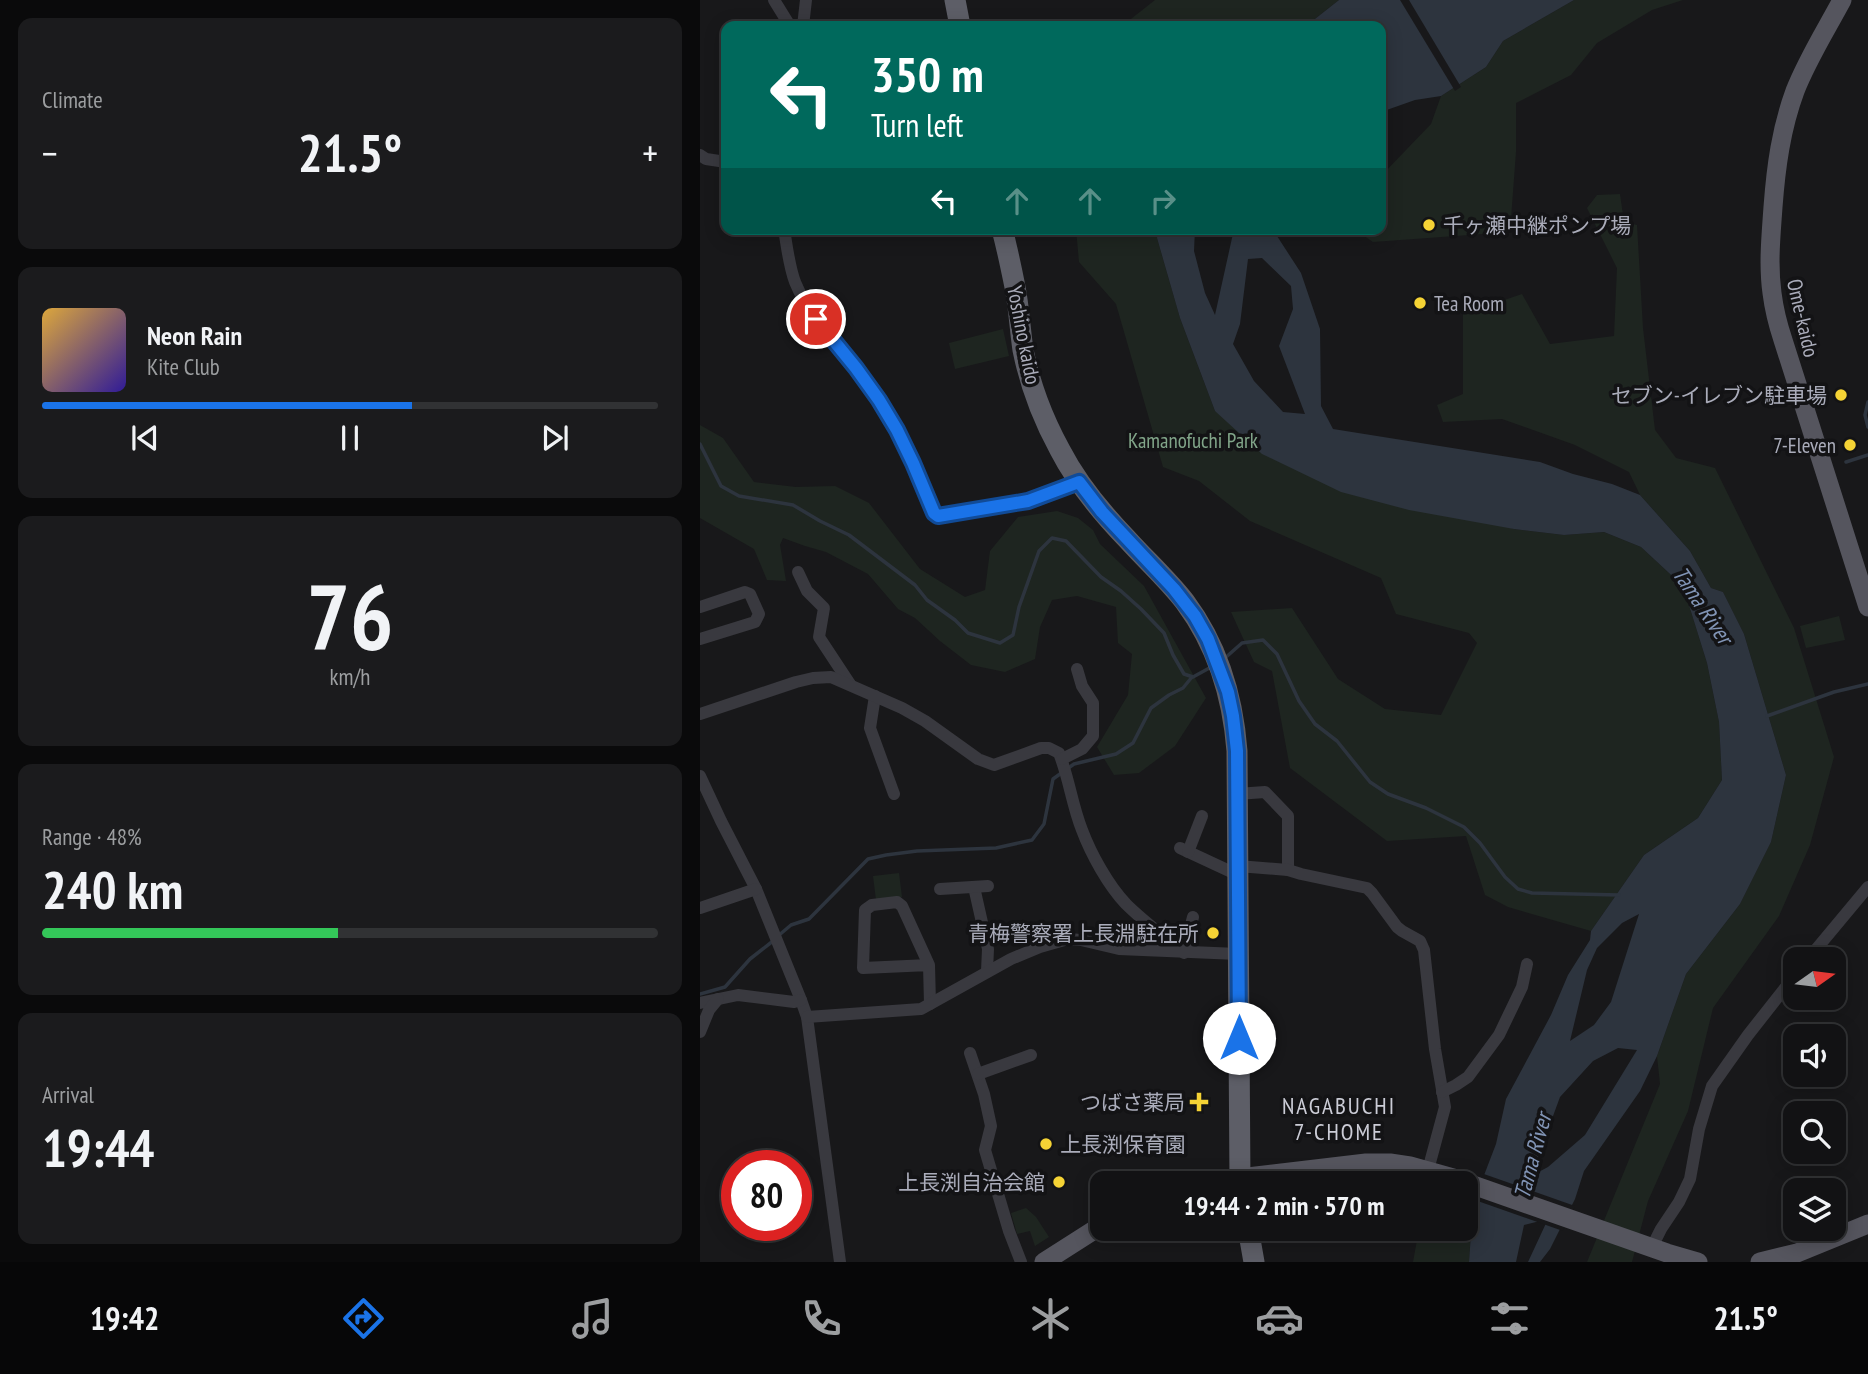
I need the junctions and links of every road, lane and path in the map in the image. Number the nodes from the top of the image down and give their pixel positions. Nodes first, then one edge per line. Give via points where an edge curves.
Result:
1 (774, 0) edge
2 (806, 0) edge
3 (955, 0) edge
4 (1842, 0) edge
5 (787, 21) edge
6 (804, 21) edge
7 (959, 21) edge
8 (700, 155) edge
9 (721, 161) edge
10 (785, 235) edge
11 (1003, 235) edge
12 (1079, 482) junction
13 (798, 572) dead end
14 (700, 607) edge
15 (1868, 607) edge
16 (700, 639) edge
17 (1077, 669) dead end
18 (850, 685) junction
19 (875, 696) junction
20 (700, 714) edge
21 (1064, 764) junction
22 (700, 776) edge
23 (894, 794) dead end
24 (1237, 794) junction
25 (1202, 816) dead end
26 (1238, 870) junction
27 (1287, 870) junction
28 (1868, 887) edge
29 (756, 889) junction
30 (940, 889) dead end
31 (700, 908) edge
32 (1193, 917) dead end
33 (1818, 947) edge
34 (1184, 953) junction
35 (1238, 954) junction
36 (1527, 964) dead end
37 (929, 965) junction
38 (987, 971) junction
39 (1783, 990) edge
40 (719, 998) junction
41 (802, 1000) junction
42 (700, 1003) edge
43 (930, 1004) junction
44 (807, 1017) junction
45 (700, 1032) edge
46 (970, 1053) dead end
47 (1031, 1055) dead end
48 (978, 1074) junction
49 (1442, 1091) junction
50 (1428, 1170) junction
51 (1239, 1171) edge
52 (1306, 1171) edge
53 (1868, 1224) edge
54 (1090, 1236) edge
55 (1250, 1241) edge
56 (1656, 1252) edge
57 (1070, 1255) edge
58 (1802, 1257) edge
59 (840, 1262) edge
60 (1021, 1262) edge
61 (1044, 1262) edge
62 (1254, 1262) edge
63 (1698, 1262) edge
64 (1760, 1262) edge

1 - 5 street
2 - 6 street
3 - 7 highway
4 - 15 main road, Ome-kaido via 1805,68 1787,113 1777,164 1769,272 1783,340
8 - 9 street
10 - 12 street via 801,293 885,410 934,513 1028,501
11 - 12 highway, Yoshino kaido via 1029,374 1051,433
12 - 24 highway, Yoshino kaido via 1174,589 1208,639 1224,680 1236,733
13 - 18 street via 807,591 824,608 819,637
14 - 16 street via 745,592 759,614 755,622
17 - 21 street via 1093,703 1093,736
18 - 19 street
18 - 20 street via 831,677 813,678
19 - 21 street via 994,765 1041,748 1059,753
19 - 23 street via 870,728
21 - 34 street via 1082,829 1108,879 1125,902
22 - 29 street
24 - 26 highway, Yoshino kaido
24 - 27 street via 1265,792 1288,816
25 - 26 street via 1184,850
26 - 27 street
26 - 35 highway, Yoshino kaido
27 - 49 street via 1367,888 1402,931 1420,941
28 - 33 street
29 - 31 street
29 - 41 street
30 - 38 street via 981,886
32 - 34 street
34 - 35 street
34 - 38 street via 1119,949 1068,939
35 - 51 highway, Yoshino kaido
36 - 49 street via 1522,987 1499,1035 1468,1077
37 - 37 street via 902,906 897,902 865,910 863,968
37 - 43 street
38 - 43 street
39 - 56 street via 1712,1086 1690,1179 1661,1229
40 - 41 street
40 - 42 street
40 - 45 street
41 - 44 street
43 - 44 street via 921,1009
44 - 59 street
46 - 48 street
47 - 48 street
48 - 60 street via 991,1126 985,1150
49 - 50 street via 1445,1107
50 - 52 main road via 1366,1163
50 - 56 main road
53 - 58 main road
54 - 57 main road
55 - 62 highway
56 - 63 main road
57 - 61 main road
58 - 64 main road

